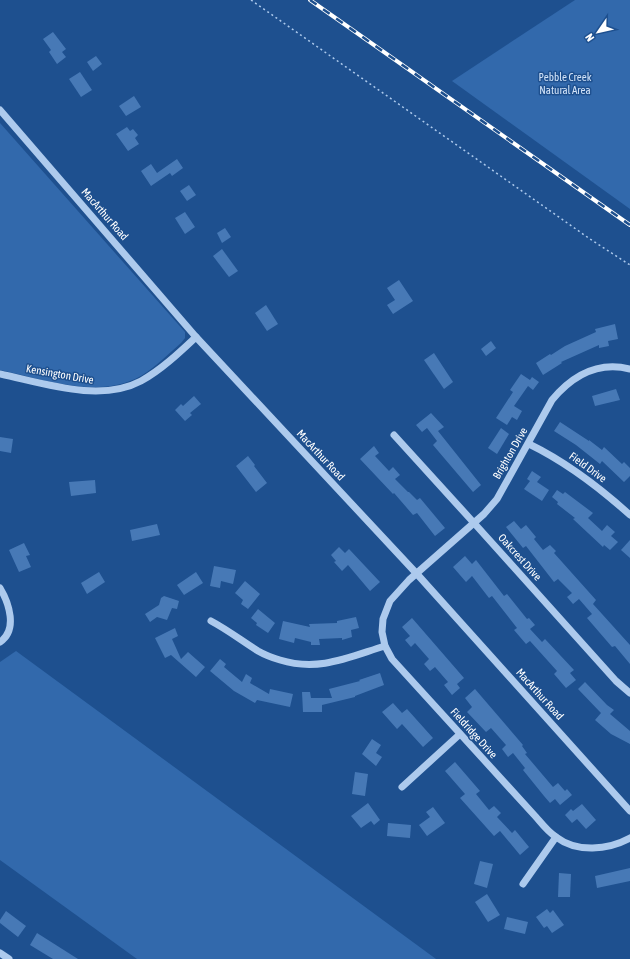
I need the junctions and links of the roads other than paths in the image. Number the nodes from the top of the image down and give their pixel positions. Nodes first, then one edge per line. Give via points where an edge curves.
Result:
1 (0, 110) edge
2 (196, 337) junction
3 (630, 369) edge
4 (0, 374) edge
5 (394, 435) dead end
6 (529, 444) junction
7 (630, 515) edge
8 (474, 523) junction
9 (417, 574) junction
10 (0, 588) edge
11 (211, 621) dead end
12 (0, 642) edge
13 (385, 646) junction
14 (630, 693) edge
15 (460, 734) junction
16 (402, 787) dead end
17 (630, 811) edge
18 (556, 837) junction
19 (630, 838) edge
20 (523, 884) dead end
21 (0, 953) edge
22 (9, 959) edge

1 - 2 street, MacArthur Road
2 - 4 street, Kensington Drive via 148,377 123,388 85,391
2 - 9 street, MacArthur Road
3 - 6 street, Brighton Drive via 603,368 583,374 567,384 552,400
5 - 8 street, Oakcrest Drive
6 - 7 street, Field Drive via 585,477
6 - 8 street, Brighton Drive via 497,499
8 - 9 street, Brighton Drive
8 - 14 street, Oakcrest Drive via 616,681
9 - 13 street, Fieldridge Drive via 393,596 387,607 382,626
9 - 17 street, MacArthur Road
10 - 12 street via 10,612 10,624 8,633
11 - 13 street via 258,652 299,664 339,661
13 - 15 street, Fieldridge Drive via 392,659
15 - 16 street
15 - 18 street, Fieldridge Drive
18 - 19 street, Fieldridge Drive via 572,845 591,848 609,846
18 - 20 street
21 - 22 street

